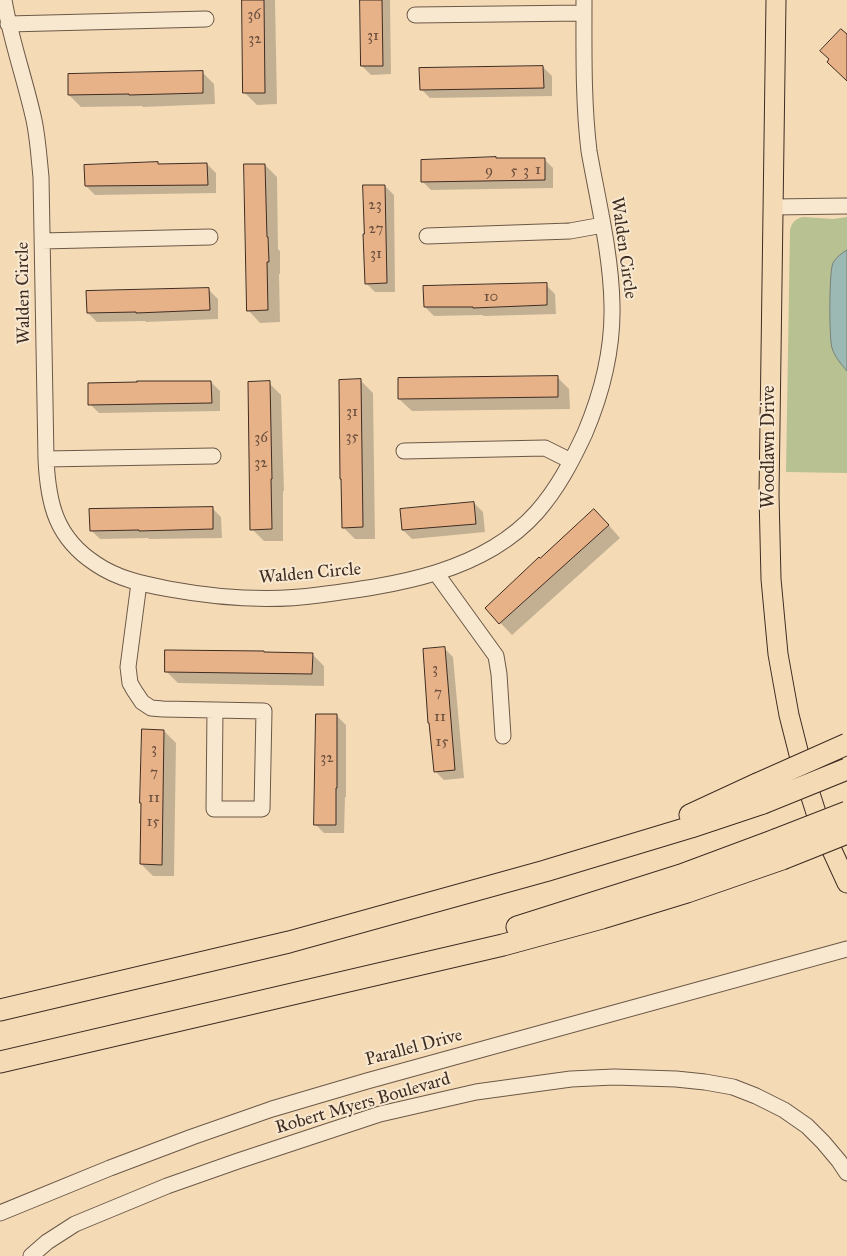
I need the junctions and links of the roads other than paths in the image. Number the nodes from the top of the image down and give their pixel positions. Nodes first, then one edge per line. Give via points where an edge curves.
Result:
1 (4, 0) edge
2 (776, 0) edge
3 (584, 6) edge
4 (415, 16) dead end
5 (206, 19) dead end
6 (8, 24) junction
7 (847, 206) edge
8 (773, 207) junction
9 (603, 225) junction
10 (427, 236) dead end
11 (210, 237) dead end
12 (42, 241) junction
13 (404, 451) dead end
14 (213, 456) dead end
15 (46, 459) junction
16 (571, 461) junction
17 (436, 573) junction
18 (139, 583) junction
19 (216, 710) junction
20 (503, 736) dead end
21 (847, 744) edge
22 (847, 770) edge
23 (760, 794) junction
24 (847, 812) edge
25 (847, 833) edge
26 (778, 850) junction
27 (847, 883) edge
28 (847, 949) edge
29 (0, 1010) edge
30 (0, 1062) edge
31 (847, 1172) edge
32 (0, 1213) edge
33 (31, 1256) edge

1 - 6 street, Walden Circle
2 - 8 main road, Woodlawn Drive
3 - 4 street
3 - 9 street, Walden Circle via 587,136
5 - 6 street
6 - 12 street, Walden Circle via 38,142
7 - 8 street
8 - 27 main road, Woodlawn Drive via 769,495 771,579 778,654 804,778
9 - 10 street via 570,232
9 - 16 street, Walden Circle via 611,282 610,341 598,396
11 - 12 street
12 - 15 street, Walden Circle
13 - 16 street via 545,448
14 - 15 street
15 - 18 street, Walden Circle via 50,501 68,538 95,564
16 - 17 street, Walden Circle via 550,495 520,529 478,556
17 - 18 street, Walden Circle via 376,587 272,599 216,596
17 - 20 street via 496,656
18 - 19 street via 128,666 134,690 142,702 152,708
19 - 19 street via 214,809 262,809 264,711
21 - 23 highway, bridge
22 - 23 highway, bridge
23 - 29 highway via 691,827 545,871 289,942
24 - 26 highway, bridge
25 - 26 highway, bridge
26 - 30 highway via 681,875 289,995
28 - 32 street, Parallel Drive via 272,1109 110,1168
31 - 33 street, Robert Myers Boulevard via 807,1126 784,1110 733,1087 676,1079 614,1077 571,1080 476,1092 404,1109 238,1160 75,1224

